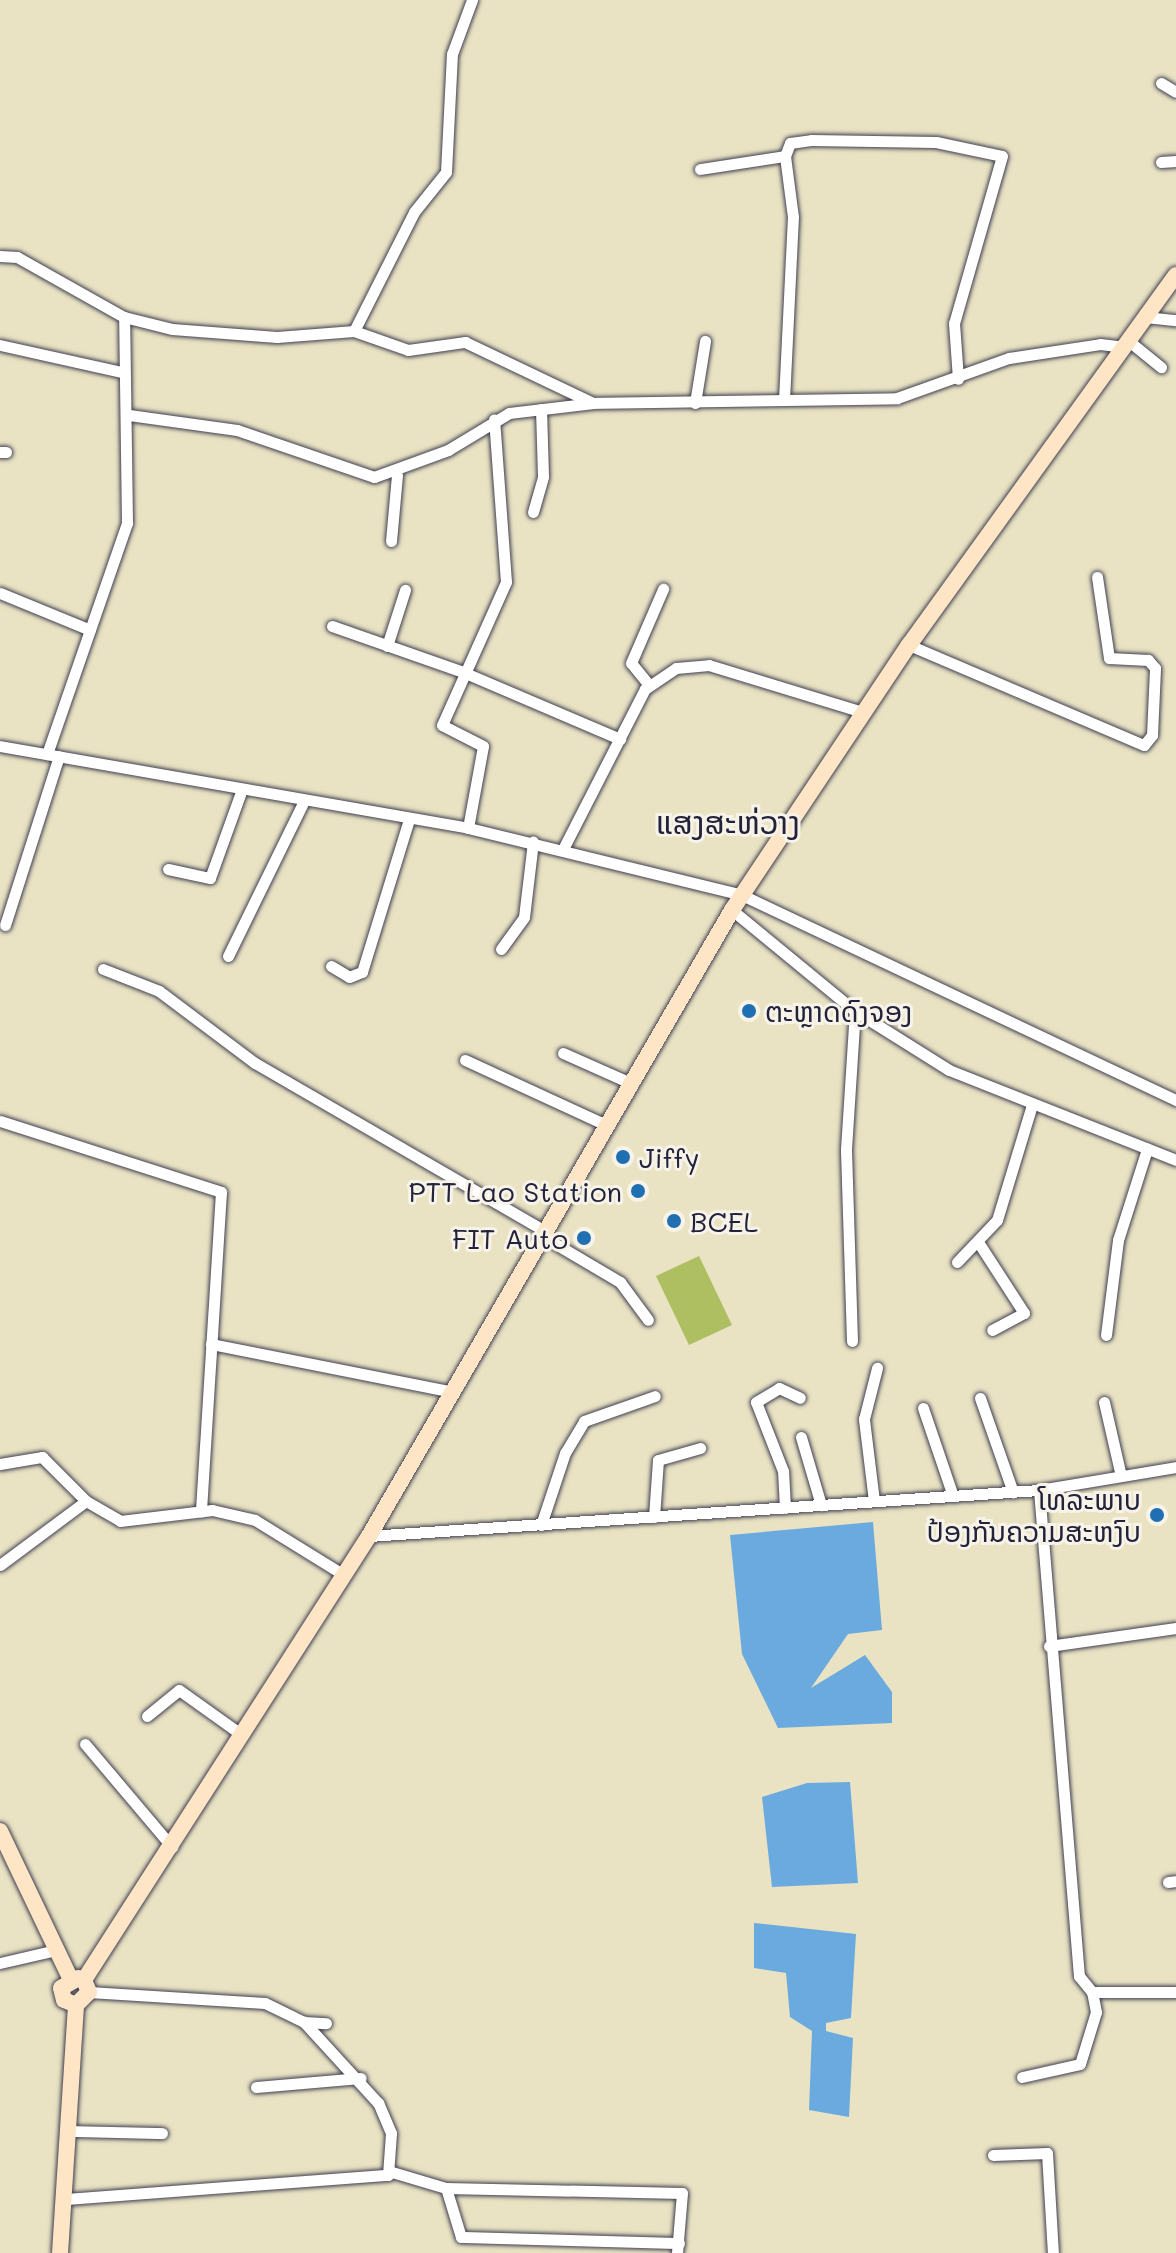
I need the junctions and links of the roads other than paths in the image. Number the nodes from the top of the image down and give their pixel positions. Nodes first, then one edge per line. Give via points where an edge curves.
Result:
1 (472, 0) edge
2 (1161, 83) dead end
3 (1176, 92) edge
4 (785, 156) junction
5 (1176, 161) edge
6 (1161, 162) dead end
7 (700, 169) dead end
8 (0, 256) edge
9 (1176, 275) edge
10 (124, 317) junction
11 (1145, 317) junction
12 (1176, 320) edge
13 (354, 331) junction
14 (705, 341) dead end
15 (1127, 344) junction
16 (0, 345) edge
17 (1161, 367) dead end
18 (122, 372) junction
19 (958, 379) junction
20 (784, 400) junction
21 (593, 403) junction
22 (695, 403) junction
23 (541, 409) junction
24 (129, 415) junction
25 (494, 419) junction
26 (397, 475) junction
27 (533, 512) dead end
28 (391, 541) dead end
29 (1097, 577) dead end
30 (663, 589) dead end
31 (405, 590) dead end
32 (0, 593) edge
33 (332, 626) dead end
34 (90, 630) junction
35 (909, 645) junction
36 (387, 646) junction
37 (463, 672) junction
38 (649, 685) junction
39 (863, 712) junction
40 (620, 739) junction
41 (0, 746) edge
42 (53, 755) junction
43 (241, 792) junction
44 (304, 801) junction
45 (409, 819) junction
46 (468, 828) junction
47 (533, 842) junction
48 (563, 849) junction
49 (168, 869) dead end
50 (742, 895) junction
51 (732, 910) junction
52 (5, 925) dead end
53 (501, 949) dead end
54 (228, 956) dead end
55 (331, 966) dead end
56 (103, 969) dead end
57 (855, 1011) junction
58 (563, 1053) dead end
59 (465, 1060) dead end
60 (628, 1082) junction
61 (1176, 1100) edge
62 (1032, 1105) junction
63 (0, 1121) edge
64 (604, 1124) junction
65 (1147, 1149) junction
66 (1176, 1160) edge
67 (544, 1234) junction
68 (980, 1245) junction
69 (957, 1262) dead end
70 (648, 1320) dead end
71 (992, 1330) dead end
72 (1106, 1335) dead end
73 (852, 1341) dead end
74 (211, 1344) junction
75 (877, 1368) dead end
76 (454, 1392) junction
77 (655, 1396) dead end
78 (800, 1398) dead end
79 (980, 1398) dead end
80 (1104, 1402) dead end
81 (923, 1408) dead end
82 (801, 1437) dead end
83 (700, 1448) dead end
84 (0, 1464) edge
85 (1176, 1467) edge
86 (1121, 1476) junction
87 (1039, 1490) junction
88 (1013, 1492) junction
89 (953, 1496) junction
90 (86, 1501) junction
91 (874, 1501) junction
92 (821, 1505) junction
93 (785, 1508) junction
94 (201, 1511) junction
95 (654, 1517) junction
96 (541, 1525) junction
97 (369, 1536) junction
98 (0, 1565) edge
99 (344, 1575) junction
100 (1176, 1628) edge
101 (1049, 1646) junction
102 (147, 1716) dead end
103 (242, 1735) junction
104 (85, 1744) dead end
105 (0, 1831) edge
106 (172, 1847) junction
107 (56, 1950) junction
108 (0, 1963) edge
109 (81, 1984) junction
110 (1092, 1992) junction
111 (1176, 1992) edge
112 (76, 2005) junction
113 (304, 2022) junction
114 (326, 2023) dead end
115 (1022, 2077) dead end
116 (361, 2078) junction
117 (256, 2087) dead end
118 (71, 2131) junction
119 (162, 2133) dead end
120 (993, 2155) dead end
121 (392, 2172) junction
122 (446, 2188) junction
123 (66, 2199) junction
124 (678, 2248) edge
125 (60, 2253) edge
126 (1053, 2253) edge

1 - 13 street via 452,54 446,172 414,212
2 - 3 street
4 - 7 street
4 - 19 street via 790,143 811,140 936,142 1002,156 954,323
4 - 20 street via 793,217
5 - 6 street
8 - 10 street via 17,257
9 - 11 street
10 - 13 street via 172,329 277,337
10 - 18 street
11 - 12 street
11 - 15 street
13 - 21 street via 408,350 465,342
14 - 22 street
15 - 17 street
15 - 19 street via 1009,358
15 - 35 street
16 - 18 street
18 - 24 street
19 - 20 street via 897,398
20 - 22 street
21 - 22 street
21 - 23 street
23 - 25 street
23 - 27 street via 543,476
24 - 26 street via 237,430 341,470
24 - 34 street via 127,523
25 - 26 street
25 - 37 street via 506,582
26 - 28 street
29 - 35 street via 1109,658 1148,660 1155,668 1152,735 1144,745
30 - 38 street via 631,663
31 - 36 street
32 - 34 street
33 - 36 street
34 - 42 street
35 - 39 street
36 - 37 street
37 - 40 street
37 - 46 street via 442,725 483,746
38 - 39 street via 676,668 709,665
38 - 40 street
39 - 50 street
40 - 48 street
41 - 42 street
42 - 43 street
42 - 52 street
43 - 44 street
43 - 49 street via 210,878
44 - 45 street
44 - 54 street
45 - 46 street
45 - 55 street via 362,972 349,977
46 - 47 street
47 - 48 street
47 - 53 street via 524,917
48 - 50 street
50 - 51 street
50 - 61 street
51 - 57 street
51 - 60 street
56 - 67 street via 159,991 255,1063
57 - 62 street via 949,1070
57 - 73 street via 846,1149
58 - 60 street
59 - 64 street
60 - 64 street
62 - 65 street
62 - 68 street via 997,1220
63 - 74 street via 216,1187 223,1200
64 - 67 street
65 - 66 street
65 - 72 street via 1118,1240
67 - 70 street via 620,1282
67 - 76 street
68 - 69 street
68 - 71 street via 1024,1313
74 - 76 street
74 - 94 street
75 - 91 street via 864,1419
76 - 97 street
77 - 96 street via 584,1421 565,1453
78 - 93 street via 779,1388 756,1402 780,1460
79 - 88 street
80 - 86 street
81 - 89 street
82 - 92 street
83 - 95 street via 658,1460
84 - 90 street via 42,1457
85 - 86 street
86 - 87 street
87 - 88 street
87 - 101 street
88 - 89 street
89 - 91 street
90 - 94 street via 128,1522
90 - 98 street
91 - 92 street
92 - 93 street
93 - 95 street
94 - 99 street via 255,1520
95 - 96 street
96 - 97 street
97 - 99 street
99 - 103 street
100 - 101 street
101 - 110 street via 1073,1953
102 - 103 street via 179,1690
103 - 106 street
104 - 106 street
105 - 107 street
106 - 109 street
107 - 108 street
107 - 109 street
109 - 112 street
109 - 112 street via 61,1994
109 - 113 street via 265,2003
110 - 111 street
110 - 115 street via 1096,2012 1080,2064
112 - 118 street
113 - 114 street
113 - 116 street
116 - 117 street
116 - 121 street via 391,2133
118 - 119 street
118 - 123 street
120 - 126 street via 1047,2153
121 - 122 street
121 - 123 street via 161,2197
122 - 124 street via 461,2237
122 - 124 street via 682,2193
123 - 125 street

